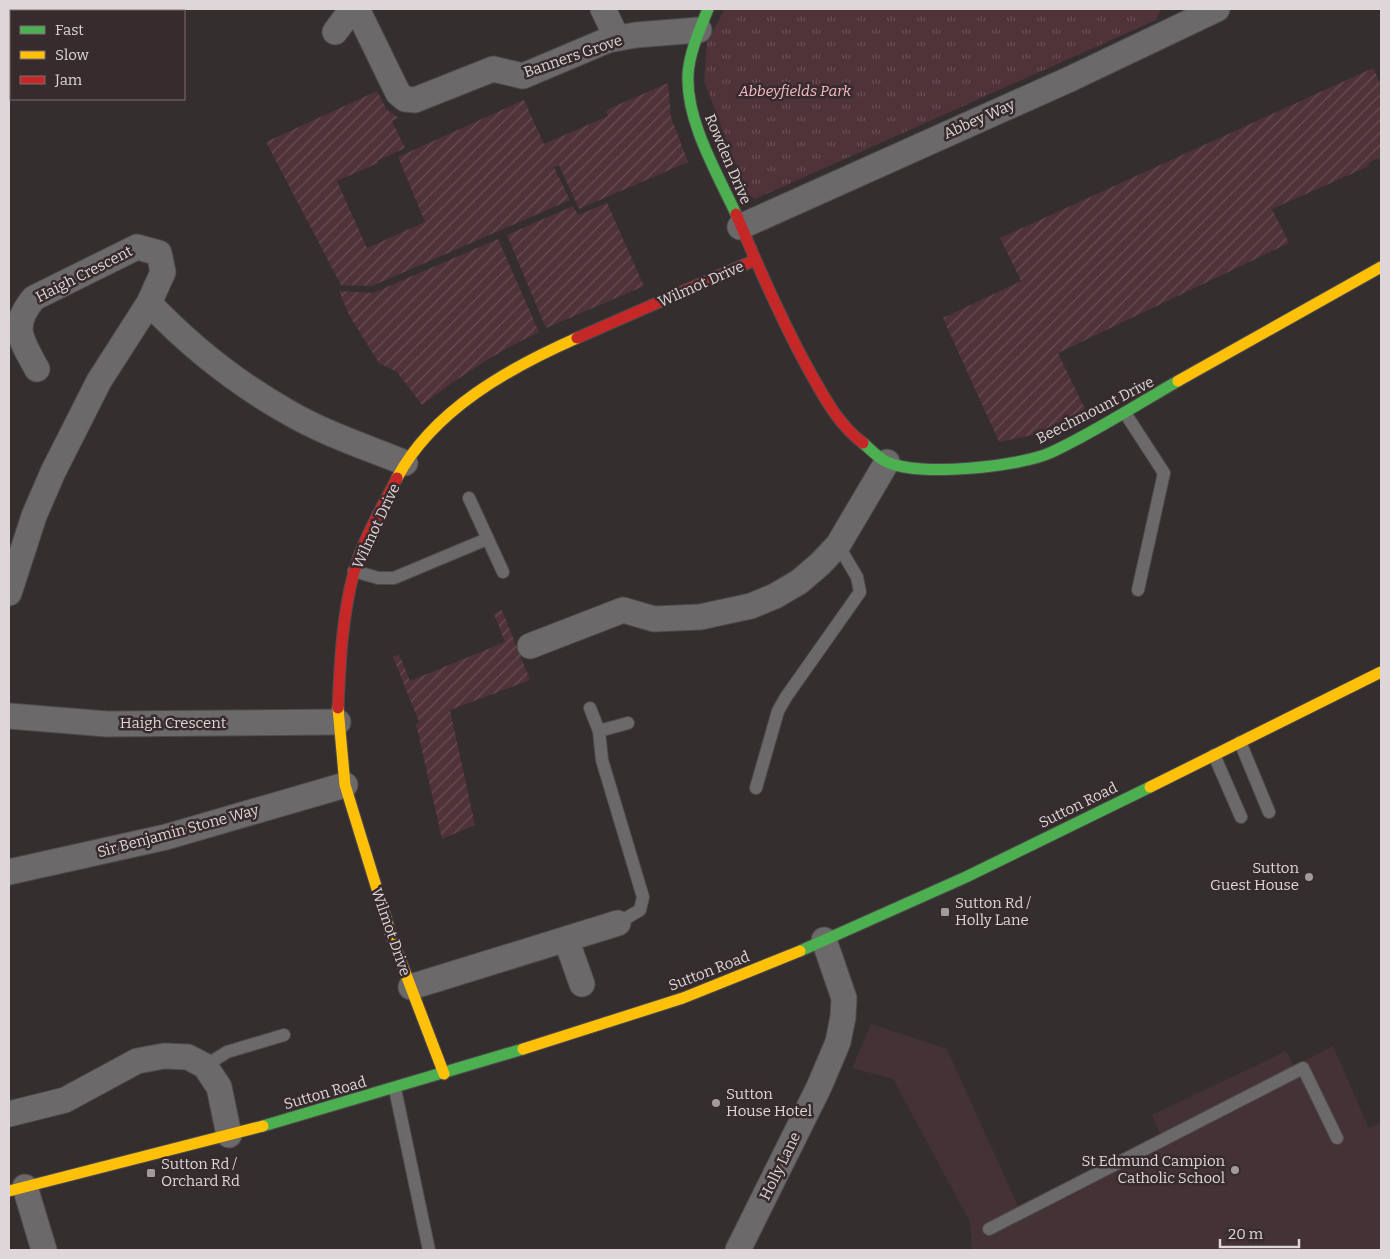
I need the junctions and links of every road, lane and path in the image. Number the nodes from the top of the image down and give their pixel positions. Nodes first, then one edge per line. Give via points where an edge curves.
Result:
1 (352, 9) edge
2 (357, 9) edge
3 (602, 9) edge
4 (1217, 9) edge
5 (1190, 14) edge
6 (704, 20) edge
7 (336, 32) dead end
8 (616, 38) junction
9 (740, 227) junction
10 (755, 260) junction
11 (1381, 267) edge
12 (149, 302) junction
13 (36, 369) dead end
14 (1125, 413) junction
15 (887, 462) junction
16 (405, 463) junction
17 (469, 498) dead end
18 (487, 538) junction
19 (838, 545) junction
20 (354, 571) junction
21 (503, 572) dead end
22 (1138, 590) dead end
23 (9, 593) edge
24 (530, 646) dead end
25 (1381, 672) edge
26 (590, 708) dead end
27 (9, 716) edge
28 (338, 722) junction
29 (628, 723) dead end
30 (599, 731) junction
31 (1240, 742) junction
32 (1214, 755) junction
33 (345, 785) junction
34 (756, 788) dead end
35 (1269, 812) dead end
36 (1241, 817) dead end
37 (9, 872) edge
38 (618, 922) joint
39 (566, 939) junction
40 (824, 940) junction
41 (582, 984) dead end
42 (411, 987) junction
43 (284, 1034) dead end
44 (206, 1066) junction
45 (444, 1074) junction
46 (395, 1089) junction
47 (9, 1114) edge
48 (229, 1135) junction
49 (1337, 1138) dead end
50 (17, 1189) edge
51 (989, 1229) dead end
52 (44, 1250) edge
53 (429, 1250) edge
54 (738, 1250) edge

1 - 7 street
2 - 8 street, Banners Grove via 398,92 405,99 415,100 493,69 523,76
3 - 8 street
4 - 5 street, Abbey Way
5 - 9 street, Abbey Way via 1070,78
6 - 8 street, Banners Grove
6 - 9 street, Rowden Drive via 688,74 691,112
9 - 10 street, Rowden Drive
10 - 15 street, Beechmount Drive via 784,326 826,401 849,433
10 - 16 street, Wilmot Drive via 529,359 477,393 438,424
11 - 14 street, Beechmount Drive
12 - 13 street, Haigh Crescent via 163,272 159,253 137,247 34,298 22,311 18,329
12 - 16 street via 226,373 287,412
12 - 23 street, Haigh Crescent via 99,381 53,472 34,516
14 - 15 street, Beechmount Drive via 1050,453 1007,464 926,470
14 - 22 lane via 1164,473
15 - 19 street
16 - 20 street, Wilmot Drive via 374,522
17 - 18 lane
18 - 20 lane via 394,578 378,578
18 - 21 lane
19 - 24 street via 799,582 751,606 700,617 654,619 624,610
19 - 34 lane via 856,577 860,592 778,711
20 - 28 street, Wilmot Drive via 340,652
25 - 31 street, Sutton Road
26 - 30 lane
27 - 28 street, Haigh Crescent via 107,724
28 - 33 street, Wilmot Drive
29 - 30 lane
30 - 38 lane via 602,760 643,897 640,910
31 - 32 street, Sutton Road
31 - 35 lane
32 - 36 lane
32 - 40 street, Sutton Road via 968,876
33 - 37 street, Sir Benjamin Stone Way via 166,837
33 - 42 street, Wilmot Drive via 392,938
38 - 39 street, Wilmot Drive
39 - 41 street
39 - 42 street, Wilmot Drive
40 - 45 street, Sutton Road via 713,987 633,1016
40 - 54 street, Holly Lane via 844,998 838,1042
42 - 45 street, Wilmot Drive
43 - 44 lane via 227,1052
44 - 47 street via 188,1057 164,1056 137,1061 66,1100
44 - 48 street via 219,1088
45 - 46 street, Sutton Road
46 - 48 street, Sutton Road
46 - 53 lane
48 - 50 street, Sutton Road
49 - 51 lane via 1303,1068
50 - 52 street

